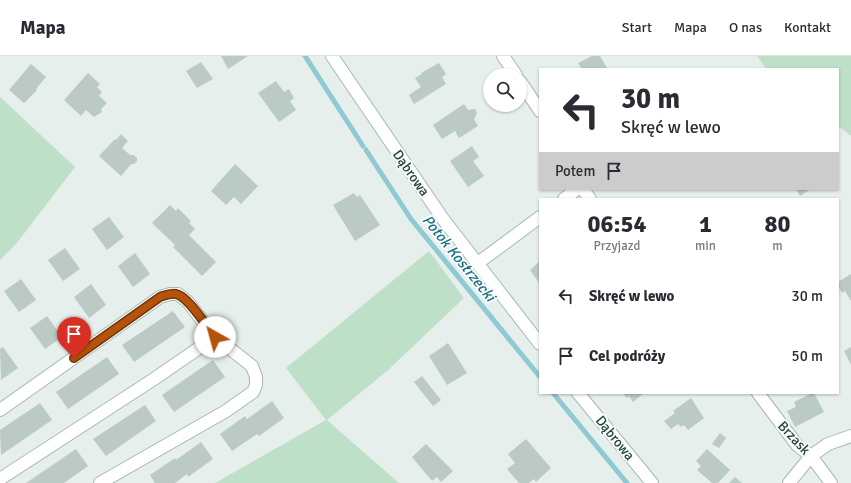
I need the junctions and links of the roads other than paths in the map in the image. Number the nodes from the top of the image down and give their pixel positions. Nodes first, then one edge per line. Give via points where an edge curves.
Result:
1 (332, 56) edge
2 (504, 56) edge
3 (512, 68) edge
4 (527, 92) edge
5 (539, 110) edge
6 (576, 190) edge
7 (565, 198) edge
8 (539, 218) edge
9 (478, 263) junction
10 (215, 337) junction
11 (539, 343) edge
12 (579, 394) edge
13 (759, 394) edge
14 (0, 410) edge
15 (851, 436) edge
16 (811, 456) junction
17 (0, 479) edge
18 (100, 483) edge
19 (652, 483) edge
20 (789, 483) edge
21 (831, 483) edge

1 - 9 street, Dąbrowa via 443,219
2 - 3 street
4 - 5 street
6 - 7 street
8 - 9 street
9 - 11 street, Dąbrowa
10 - 14 street via 188,302 178,294 160,297
10 - 17 street
10 - 18 street via 252,366 256,377 253,392 226,411
12 - 19 street, Dąbrowa
13 - 16 street, Brzask via 797,445
15 - 16 street via 828,444
16 - 20 street
16 - 21 street, Brzask

